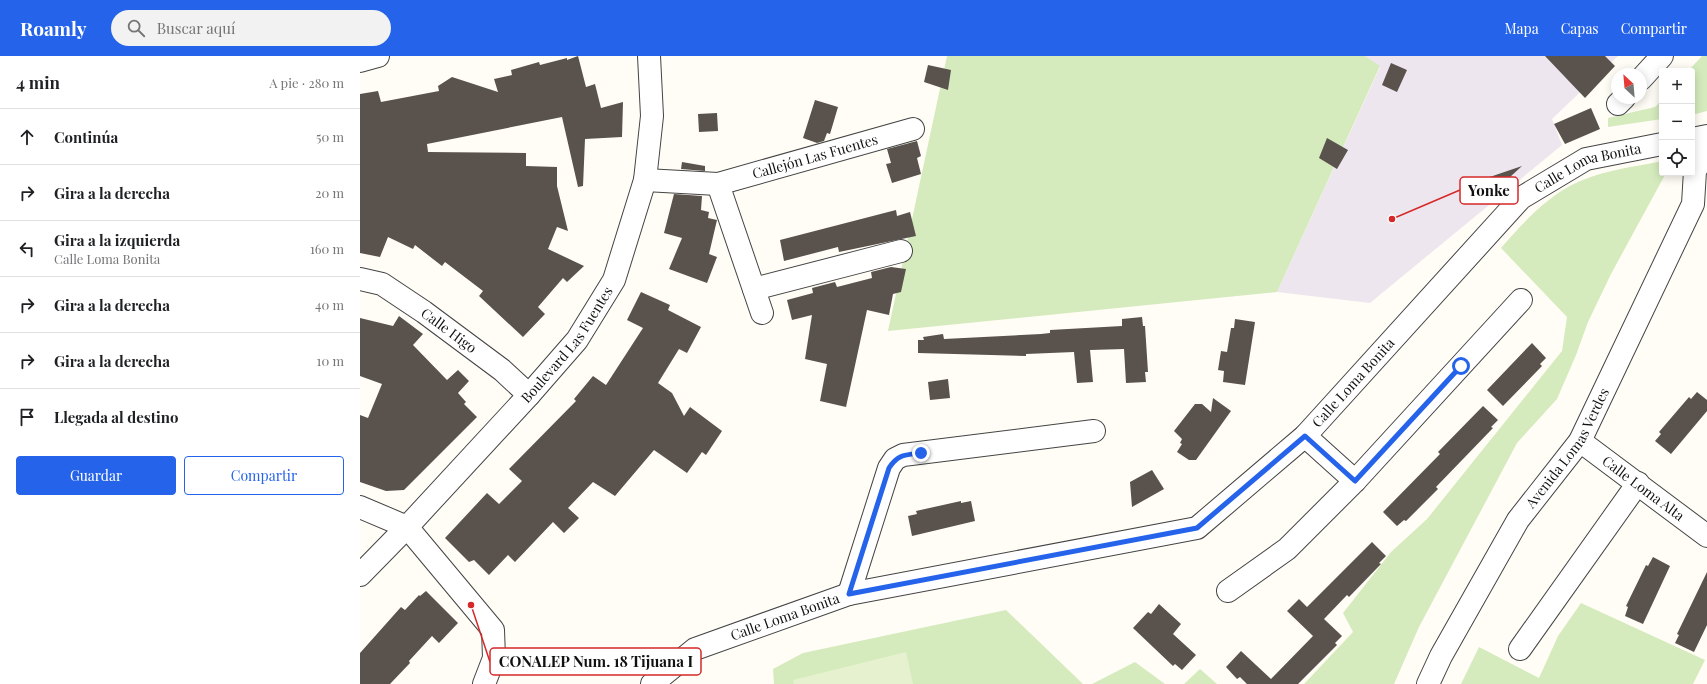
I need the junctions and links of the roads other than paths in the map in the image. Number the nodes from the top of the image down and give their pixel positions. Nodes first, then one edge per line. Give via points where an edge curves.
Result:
1 (378, 56) edge
2 (649, 56) edge
3 (1662, 56) edge
4 (360, 60) edge
5 (1647, 72) edge
6 (913, 129) dead end
7 (1707, 136) edge
8 (1695, 138) edge
9 (1659, 145) edge
10 (1707, 150) edge
11 (1701, 175) edge
12 (645, 180) junction
13 (718, 184) junction
14 (1700, 199) edge
15 (901, 251) dead end
16 (360, 279) edge
17 (754, 289) junction
18 (1521, 300) dead end
19 (762, 313) dead end
20 (529, 395) junction
21 (1094, 431) dead end
22 (1305, 436) junction
23 (1580, 441) junction
24 (1355, 481) junction
25 (1638, 483) junction
26 (360, 507) edge
27 (407, 526) junction
28 (1707, 536) edge
29 (360, 575) edge
30 (1228, 591) dead end
31 (849, 594) junction
32 (1520, 649) dead end
33 (484, 684) edge
34 (652, 684) edge
35 (1428, 684) edge

1 - 4 street
2 - 12 street, Boulevard Las Fuentes via 652,116
3 - 5 street
6 - 13 street, Callejón Las Fuentes
7 - 8 street
9 - 22 street, Calle Loma Bonita via 1586,159 1520,198
10 - 11 street, Avenida Lomas Verdes
11 - 14 street, Avenida Lomas Verdes
12 - 13 street, Callejón Las Fuentes
12 - 20 street, Boulevard Las Fuentes via 614,280 577,340
13 - 17 street
14 - 23 street, Avenida Lomas Verdes
15 - 17 street
16 - 20 street, Calle Higo via 382,284 424,312 502,370
17 - 19 street
18 - 24 street
20 - 27 street, Boulevard Las Fuentes
21 - 31 street via 903,455 895,459 889,468
22 - 24 street
22 - 31 street, Calle Loma Bonita via 1197,528
23 - 25 street, Calle Loma Alta
23 - 35 street, Avenida Lomas Verdes via 1518,520 1441,656
24 - 30 street via 1287,549
25 - 28 street, Calle Loma Alta
25 - 32 street
26 - 27 street
27 - 29 street, Boulevard Las Fuentes
27 - 33 street via 493,630 494,658
31 - 34 street, Calle Loma Bonita via 695,649

